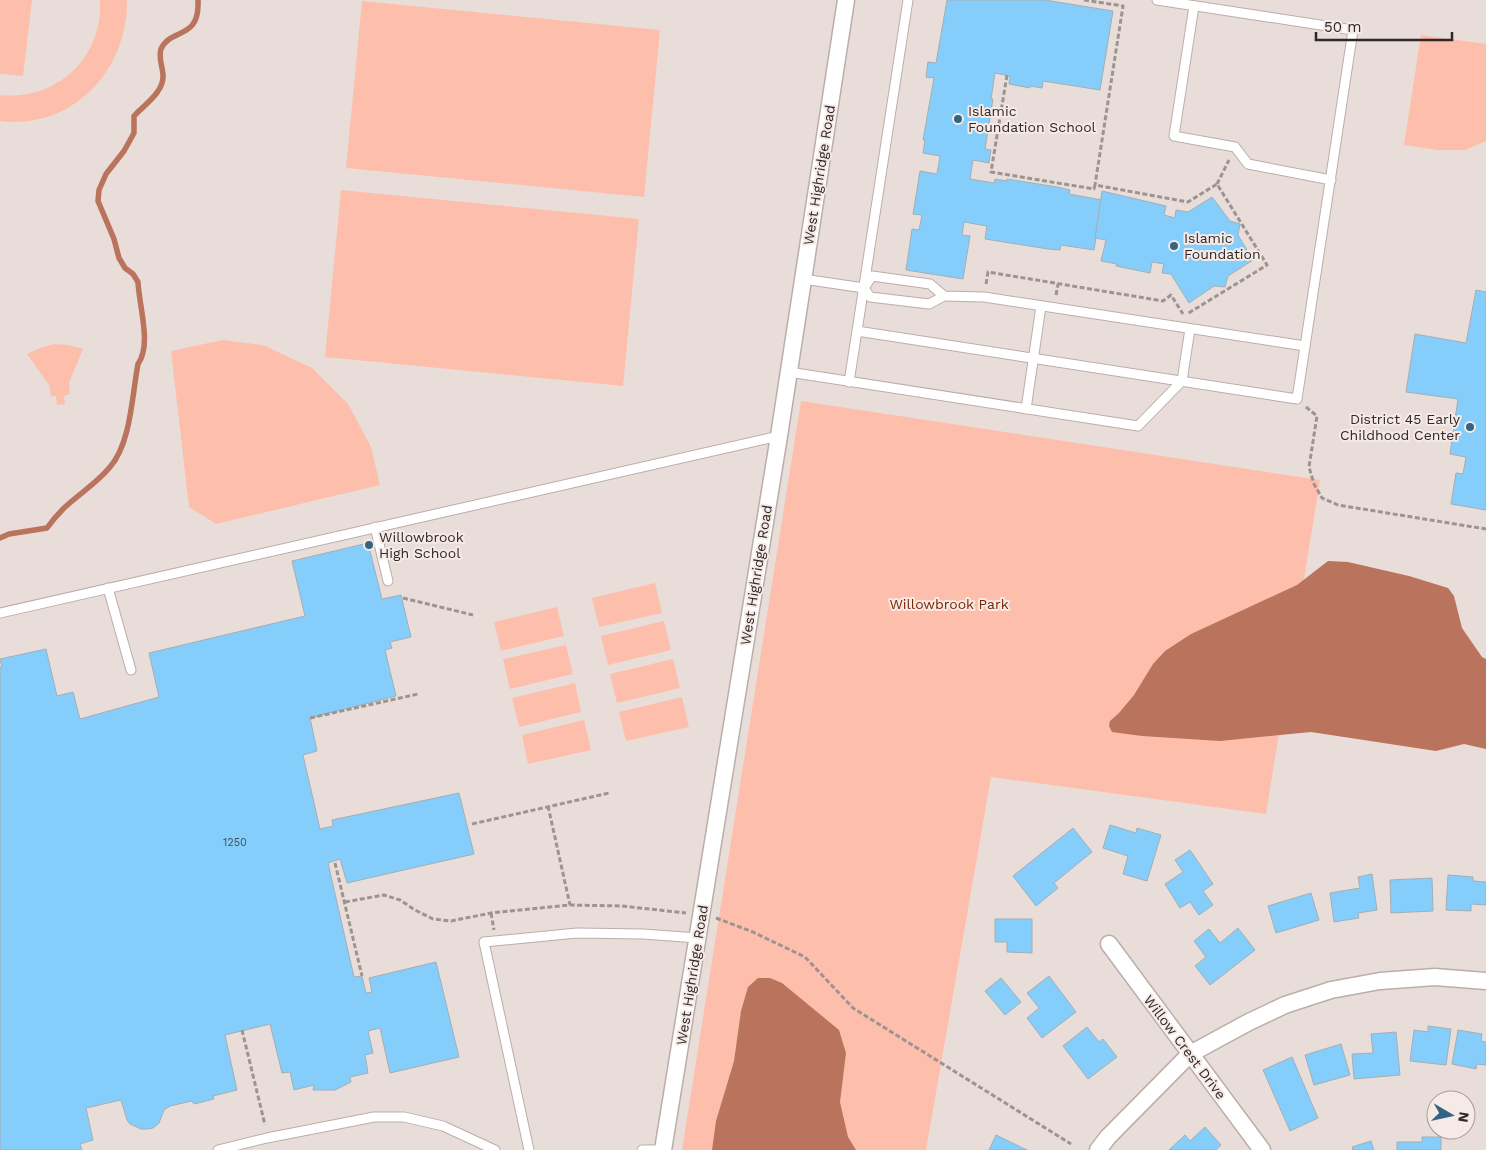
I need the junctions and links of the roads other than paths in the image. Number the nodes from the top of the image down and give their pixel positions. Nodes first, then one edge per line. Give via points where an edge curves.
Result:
1 (846, 0) edge
2 (908, 0) edge
3 (1157, 0) edge
4 (1194, 6) junction
5 (1331, 180) junction
6 (803, 278) junction
7 (864, 288) junction
8 (944, 296) junction
9 (1041, 306) junction
10 (1190, 329) junction
11 (857, 331) junction
12 (1305, 346) junction
13 (1033, 358) junction
14 (789, 372) junction
15 (1182, 381) junction
16 (849, 382) junction
17 (1026, 409) junction
18 (779, 436) junction
19 (375, 527) junction
20 (388, 581) dead end
21 (108, 588) junction
22 (0, 613) edge
23 (131, 670) dead end
24 (698, 938) junction
25 (1109, 944) dead end
26 (1486, 981) edge
27 (1190, 1054) junction
28 (218, 1150) edge
29 (495, 1150) edge
30 (529, 1150) edge
31 (642, 1150) edge
32 (663, 1150) edge
33 (1098, 1150) edge
34 (1262, 1150) edge

1 - 6 street, West Highridge Road
2 - 7 lane
3 - 4 lane
4 - 5 lane via 1174,136 1235,147 1248,164
4 - 5 lane via 1353,30
5 - 12 lane
6 - 7 lane
6 - 14 street, West Highridge Road
7 - 8 lane via 870,297 929,304
7 - 8 lane via 872,276 930,284
7 - 11 lane
8 - 9 lane via 984,297
9 - 10 lane
9 - 13 lane
10 - 12 lane
10 - 15 lane
11 - 13 lane
11 - 16 lane
12 - 15 lane via 1297,399
13 - 15 lane
13 - 17 lane
14 - 16 lane
14 - 18 street, West Highridge Road
15 - 17 lane via 1138,426
16 - 17 lane
18 - 19 lane
18 - 24 street, West Highridge Road
19 - 20 lane
19 - 21 lane
21 - 22 lane
21 - 23 lane
24 - 30 lane via 577,933 484,942
24 - 32 street, West Highridge Road
25 - 27 street, Willow Crest Drive
26 - 27 street via 1435,977 1380,981 1331,990 1285,1005
27 - 33 street
27 - 34 street, Willow Crest Drive
28 - 29 lane via 374,1117 404,1117 442,1126
31 - 32 lane

